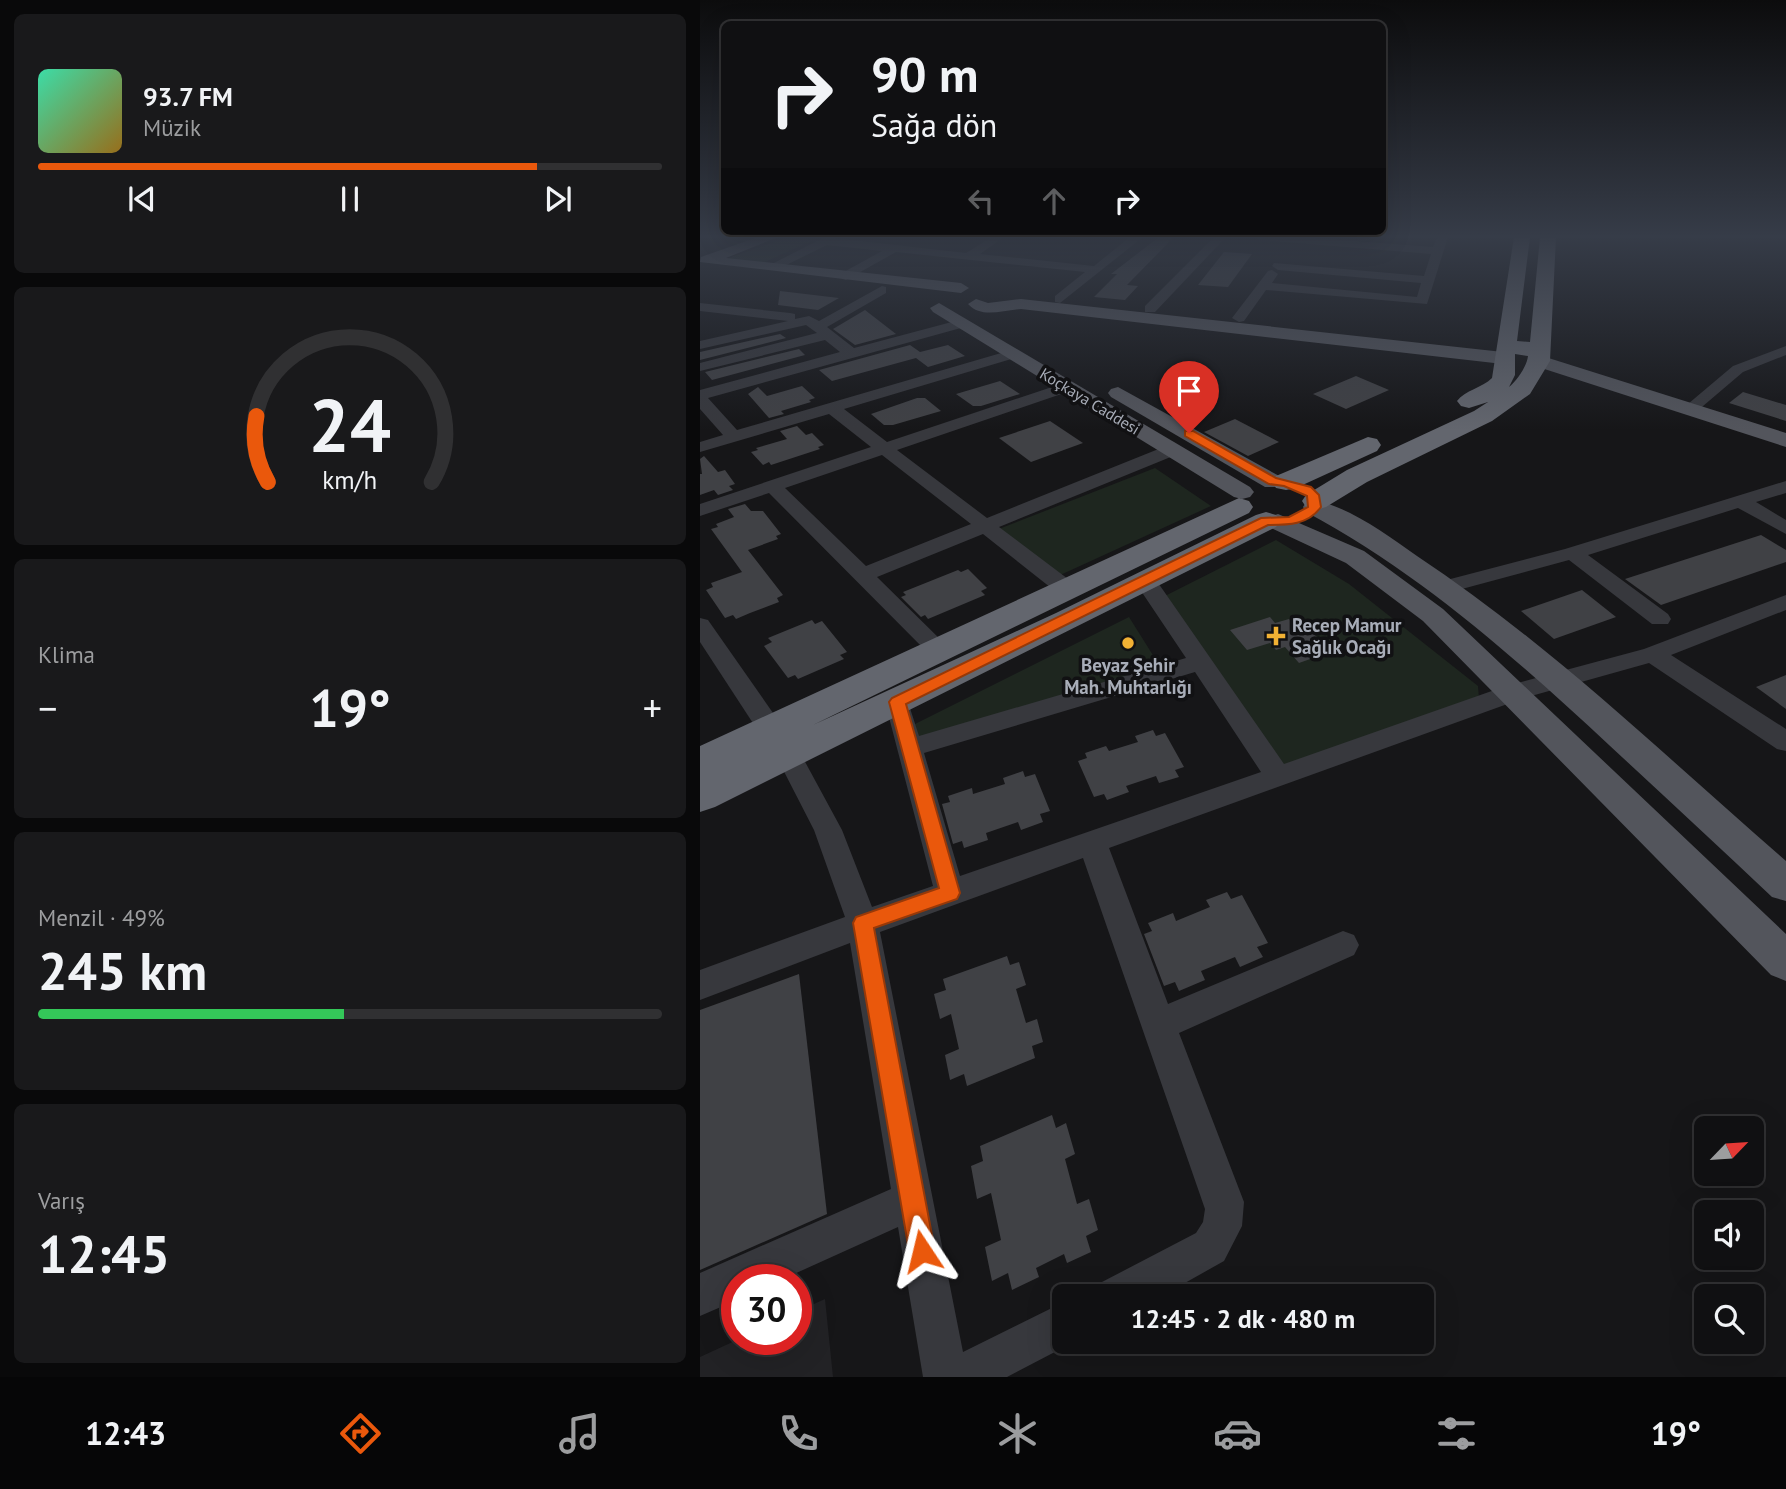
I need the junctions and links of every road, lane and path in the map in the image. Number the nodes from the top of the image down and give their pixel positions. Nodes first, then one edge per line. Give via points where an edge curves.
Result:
1 (863, 301) edge
2 (925, 301) edge
3 (931, 301) edge
4 (978, 301) edge
5 (998, 301) edge
6 (1080, 301) edge
7 (1158, 301) edge
8 (1252, 301) edge
9 (1513, 301) edge
10 (1543, 301) edge
11 (934, 305) junction
12 (700, 307) edge
13 (1150, 309) junction
14 (1239, 318) junction
15 (963, 323) junction
16 (818, 327) junction
17 (700, 345) edge
18 (1786, 350) edge
19 (1504, 353) junction
20 (852, 354) junction
21 (1013, 354) junction
22 (1539, 356) junction
23 (700, 367) edge
24 (1068, 387) junction
25 (700, 397) edge
26 (1695, 406) junction
27 (832, 408) junction
28 (1786, 429) edge
29 (734, 437) junction
30 (1786, 440) edge
31 (700, 447) edge
32 (884, 448) junction
33 (1172, 450) junction
34 (1279, 482) junction
35 (773, 485) junction
36 (1786, 487) edge
37 (1741, 502) junction
38 (1315, 504) junction
39 (700, 510) edge
40 (1257, 510) junction
41 (985, 526) junction
42 (1786, 528) edge
43 (1572, 553) junction
44 (863, 575) junction
45 (1146, 582) junction
46 (1447, 587) junction
47 (1068, 590) junction
48 (1412, 597) junction
49 (1786, 602) edge
50 (1660, 619) dead end
51 (702, 631) edge
52 (939, 651) junction
53 (1652, 654) junction
54 (1200, 662) junction
55 (1556, 679) junction
56 (1515, 692) junction
57 (897, 702) junction
58 (779, 742) junction
59 (1786, 742) edge
60 (910, 747) junction
61 (700, 764) edge
62 (1278, 776) junction
63 (700, 796) edge
64 (1092, 842) junction
65 (1786, 885) edge
66 (950, 893) junction
67 (863, 923) junction
68 (1343, 945) dead end
69 (1786, 962) edge
70 (700, 985) edge
71 (1158, 1025) junction
72 (913, 1200) junction
73 (1141, 1284) edge
74 (700, 1295) edge
75 (1052, 1330) edge
76 (945, 1377) edge
77 (961, 1377) edge

1 - 16 street
2 - 11 main road, Koçkaya Caddesi
3 - 11 main road
4 - 34 main road, Koçkaya Caddesi via 986,317
5 - 19 main road
6 - 13 main road
7 - 13 street
8 - 14 street
9 - 19 highway
10 - 22 highway
11 - 15 main road, Koçkaya Caddesi
12 - 16 street
13 - 14 main road
14 - 19 main road
15 - 20 street
15 - 21 main road, Koçkaya Caddesi
16 - 17 street
16 - 20 street
16 - 23 street
18 - 26 street via 1738,369
19 - 22 highway via 1520,362
19 - 34 highway via 1504,377 1490,391
20 - 25 street
21 - 24 main road, Koçkaya Caddesi
21 - 27 street
22 - 26 main road
22 - 38 highway via 1527,384 1495,409 1357,476
24 - 32 street
24 - 33 main road, Koçkaya Caddesi
25 - 29 street
26 - 28 main road
26 - 30 main road
27 - 29 street
27 - 32 street
29 - 31 street
32 - 35 street
32 - 41 street
33 - 40 main road, Koçkaya Caddesi
33 - 41 street
34 - 38 highway via 1307,489
34 - 40 highway via 1250,487
35 - 39 street
35 - 44 street
36 - 37 street
37 - 42 street
37 - 43 street
38 - 40 highway via 1301,518
38 - 46 main road
40 - 45 highway
40 - 47 highway
40 - 48 main road, Koçkaya Caddesi via 1355,557
41 - 44 street
41 - 47 street
43 - 46 street
43 - 50 street
44 - 52 street
45 - 54 street
45 - 57 highway
46 - 48 main road
46 - 55 main road
47 - 52 highway
48 - 56 main road, Koçkaya Caddesi
49 - 53 street
51 - 58 street
52 - 58 highway
53 - 55 street
53 - 59 street
54 - 60 street
54 - 62 street
55 - 56 street
55 - 65 main road
56 - 62 street
56 - 69 main road, Koçkaya Caddesi
57 - 58 highway
57 - 60 street
58 - 61 highway
58 - 63 highway
58 - 67 street via 828,830
60 - 66 street
62 - 64 street
64 - 66 street
64 - 71 street
66 - 67 street
67 - 70 street
67 - 72 street
68 - 71 street
71 - 73 street via 1225,1214 1219,1237 1210,1247
72 - 74 street
72 - 76 street
75 - 77 street

